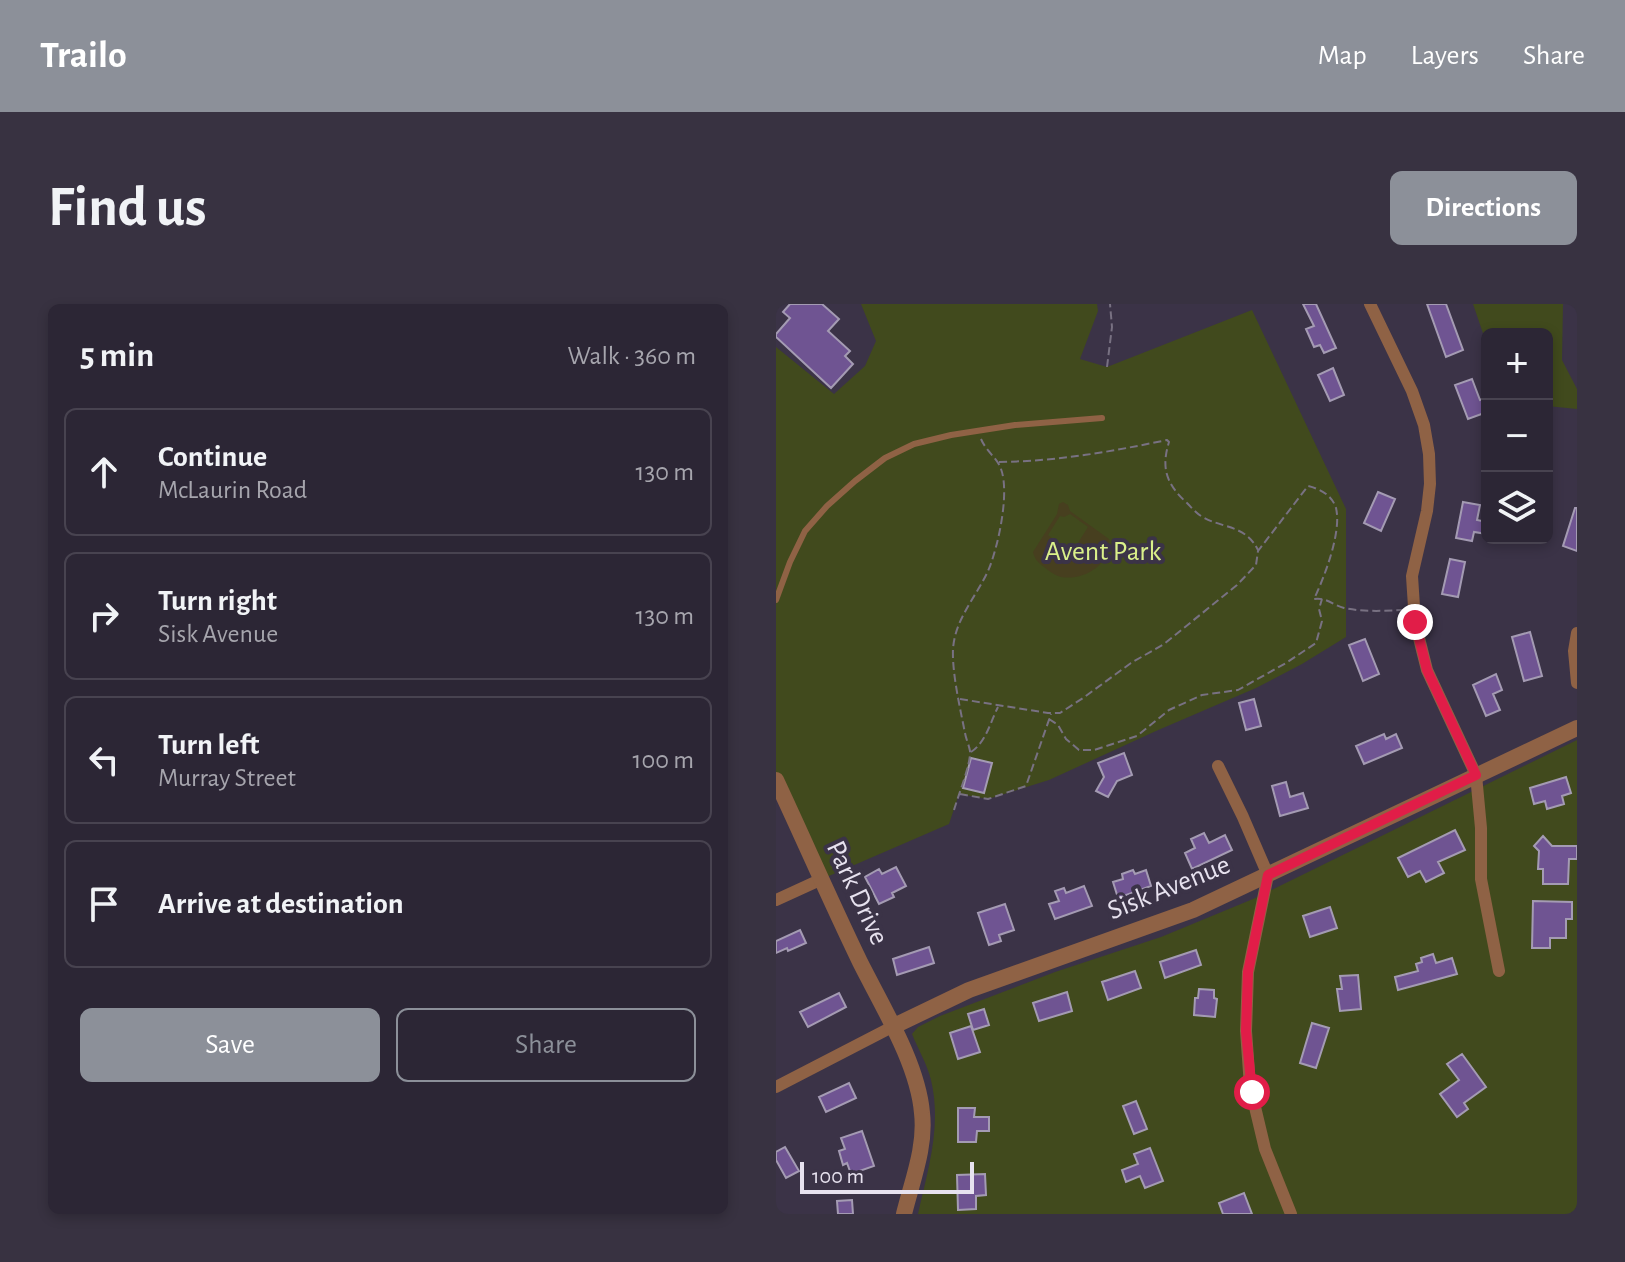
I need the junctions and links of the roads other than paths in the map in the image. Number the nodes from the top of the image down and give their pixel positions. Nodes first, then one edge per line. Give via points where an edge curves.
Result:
1 (1370, 304) edge
2 (1102, 418) dead end
3 (776, 600) edge
4 (1577, 633) edge
5 (1577, 683) edge
6 (1577, 728) edge
7 (1218, 766) dead end
8 (1476, 775) junction
9 (776, 780) edge
10 (1268, 875) junction
11 (822, 879) junction
12 (776, 900) edge
13 (1499, 971) dead end
14 (892, 1027) junction
15 (776, 1087) edge
16 (904, 1214) edge
17 (1291, 1214) edge

1 - 8 street via 1424,425 1430,484 1412,576 1415,622 1427,670
2 - 3 lane via 977,431 914,444 885,458 805,531
4 - 5 street
6 - 8 street, Sisk Avenue
7 - 10 street
8 - 10 street, Sisk Avenue
8 - 13 street via 1481,879
9 - 11 street, Park Drive
10 - 14 street, Sisk Avenue via 1193,910 969,990
10 - 17 street via 1248,972 1246,1031 1250,1086 1265,1149
11 - 12 street
11 - 14 street, Park Drive
14 - 15 street, Sisk Avenue
14 - 16 street, Park Drive via 917,1084 922,1113 916,1171

